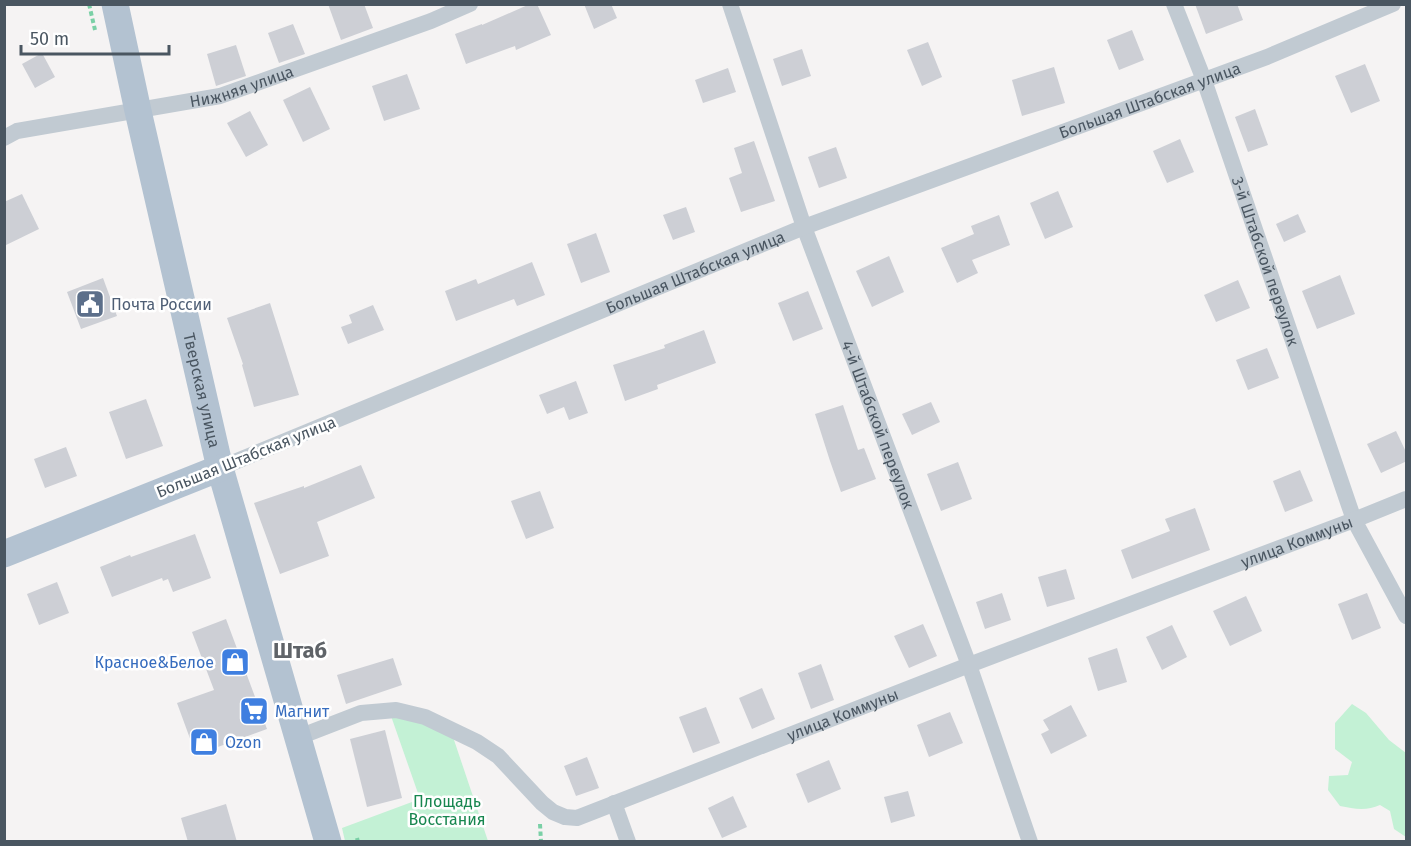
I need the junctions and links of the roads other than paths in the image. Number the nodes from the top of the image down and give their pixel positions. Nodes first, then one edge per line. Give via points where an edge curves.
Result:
1 (115, 4) edge
2 (470, 4) edge
3 (730, 4) edge
4 (1174, 4) edge
5 (1393, 4) edge
6 (1204, 80) junction
7 (138, 111) junction
8 (4, 138) edge
9 (804, 227) junction
10 (220, 468) junction
11 (1407, 499) edge
12 (1354, 520) junction
13 (4, 554) edge
14 (1407, 616) edge
15 (969, 665) junction
16 (299, 737) junction
17 (615, 803) junction
18 (328, 842) edge
19 (628, 842) edge
20 (1030, 842) edge

1 - 7 main road, Тверская улица
2 - 7 street, Нижняя улица via 220,96
3 - 9 street, 4-й Штабской переулок
4 - 6 street, 3-й Штабской переулок
5 - 6 street, Большая Штабская улица
6 - 9 street, Большая Штабская улица
6 - 12 street, 3-й Штабской переулок
7 - 8 street, Нижняя улица via 17,131
7 - 10 main road, Тверская улица
9 - 10 street, Большая Штабская улица
9 - 15 street, 4-й Штабской переулок
10 - 13 main road, Большая Штабская улица
10 - 16 main road, Тверская улица
11 - 12 street, улица Коммуны
12 - 14 street, 3-й Штабской переулок
12 - 15 street, улица Коммуны
15 - 17 street, улица Коммуны
15 - 20 street, 4-й Штабской переулок
16 - 17 street, улица Коммуны via 362,713 396,710 425,717 477,742 498,756 553,812 577,818
16 - 18 main road, Тверская улица
17 - 19 street

